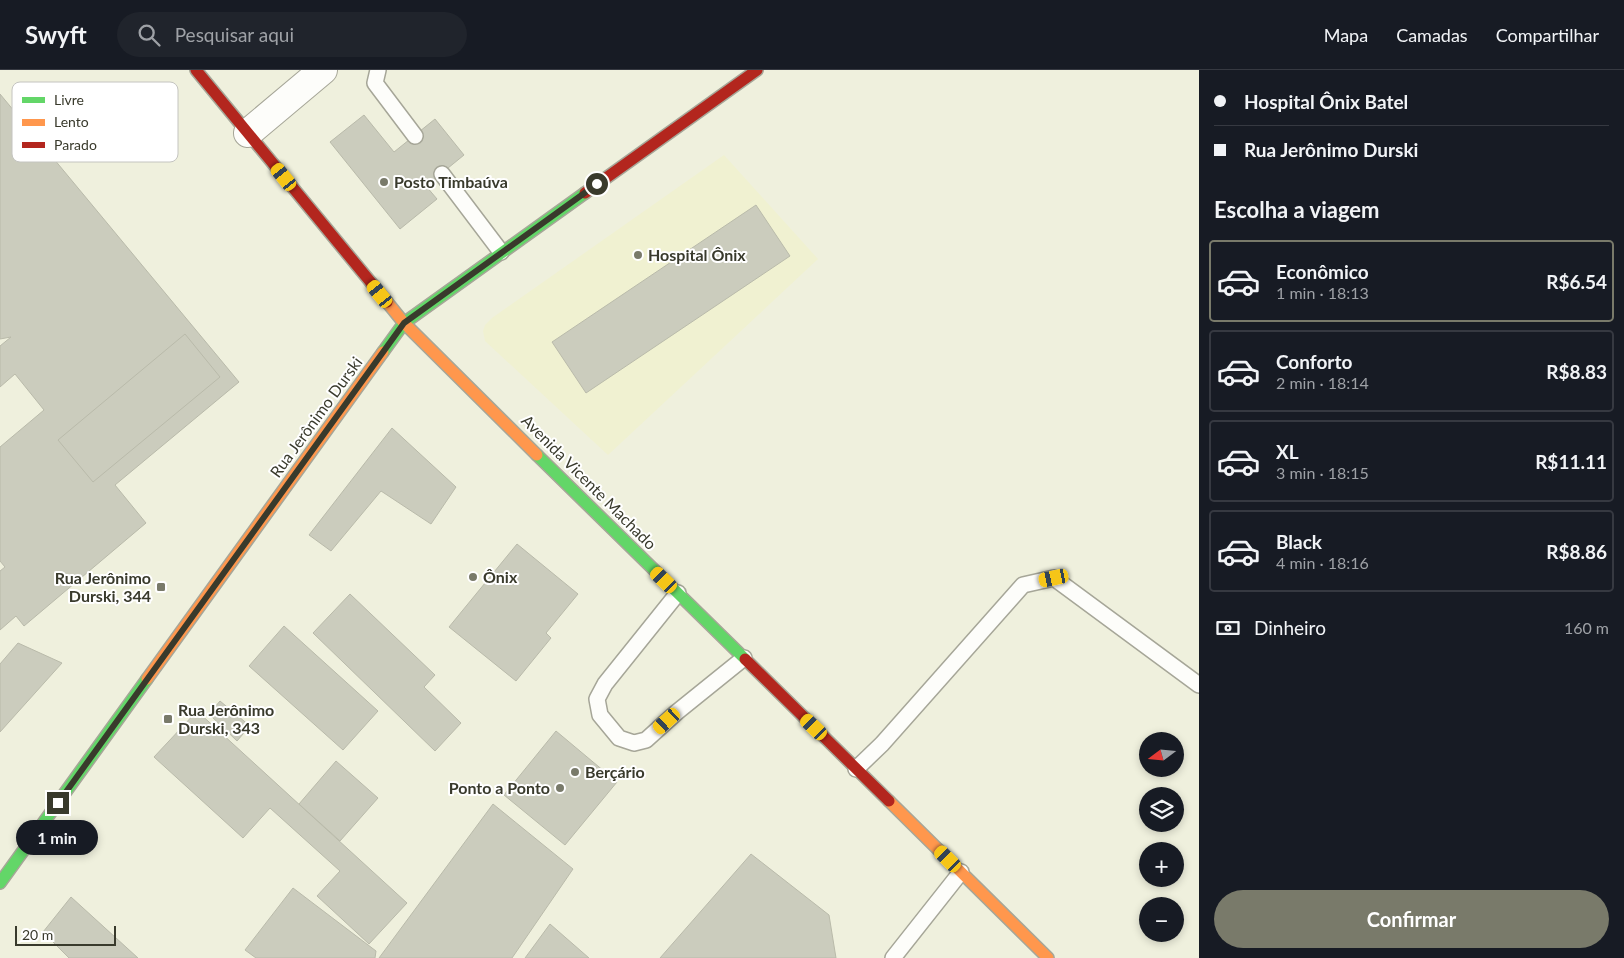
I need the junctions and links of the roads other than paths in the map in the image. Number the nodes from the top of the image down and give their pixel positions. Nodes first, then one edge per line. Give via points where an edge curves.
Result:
1 (196, 70) edge
2 (324, 70) edge
3 (378, 70) edge
4 (757, 70) edge
5 (248, 133) junction
6 (414, 136) dead end
7 (442, 174) dead end
8 (501, 252) junction
9 (404, 323) junction
10 (678, 593) junction
11 (744, 658) junction
12 (1199, 685) edge
13 (856, 768) junction
14 (961, 872) junction
15 (0, 883) edge
16 (893, 958) edge
17 (1048, 958) edge

1 - 5 street, Avenida Vicente Machado
2 - 5 street
3 - 6 lane via 375,83
4 - 8 street, Rua Jerônimo Durski
5 - 9 street, Avenida Vicente Machado
7 - 8 lane
8 - 9 street, Rua Jerônimo Durski
9 - 10 street, Avenida Vicente Machado
9 - 15 street, Rua Jerônimo Durski
10 - 11 street, Avenida Vicente Machado
10 - 11 lane via 605,684 597,699 600,715 619,738 634,743 646,740
11 - 13 street, Avenida Vicente Machado
12 - 13 lane via 1054,578 1023,585 882,744
13 - 14 street, Avenida Vicente Machado
14 - 16 lane
14 - 17 street, Avenida Vicente Machado

